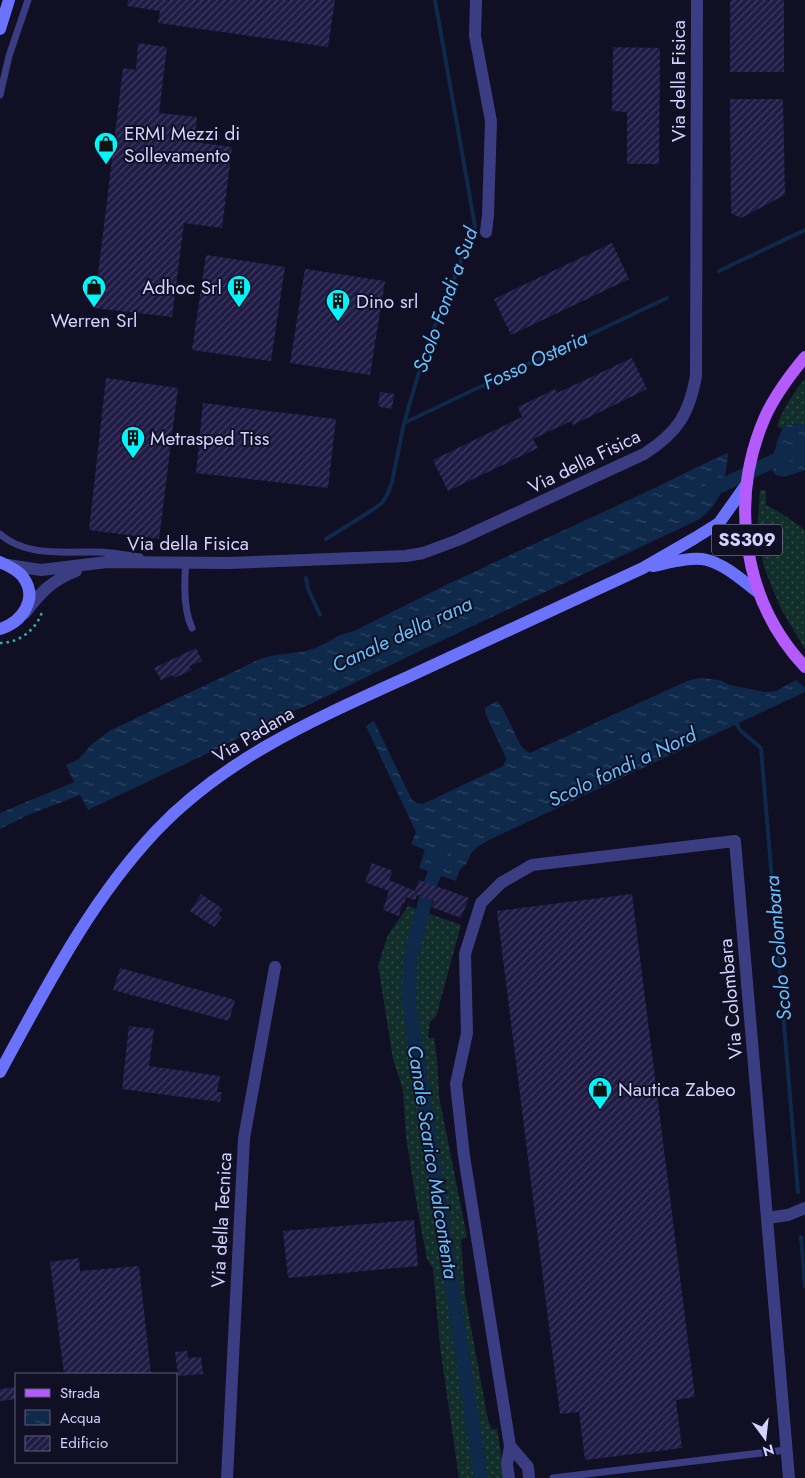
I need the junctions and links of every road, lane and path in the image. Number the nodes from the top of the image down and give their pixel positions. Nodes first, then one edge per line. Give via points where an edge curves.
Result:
1 (9, 0) edge
2 (28, 0) edge
3 (476, 0) edge
4 (697, 0) edge
5 (0, 29) edge
6 (0, 94) edge
7 (486, 232) dead end
8 (805, 356) edge
9 (746, 485) junction
10 (0, 534) edge
11 (107, 562) junction
12 (182, 562) junction
13 (1, 563) edge
14 (643, 568) junction
15 (759, 593) junction
16 (44, 609) dead end
17 (24, 613) junction
18 (2, 628) edge
19 (192, 628) dead end
20 (0, 644) edge
21 (805, 668) edge
22 (275, 967) dead end
23 (0, 1072) edge
24 (805, 1208) edge
25 (767, 1218) junction
26 (510, 1446) junction
27 (786, 1450) junction
28 (227, 1478) edge
29 (509, 1478) edge
30 (529, 1478) edge
31 (553, 1478) edge
32 (789, 1478) edge

1 - 5 main road
2 - 6 lane
3 - 7 street via 476,36 491,121
4 - 12 street, Via della Fisica via 696,376 688,407 671,434 644,454 423,553 380,558
8 - 9 main road, SS309 via 777,394 766,416 750,462
9 - 14 main road, Via Padana via 718,523
9 - 15 main road, SS309 via 745,529
10 - 12 lane via 34,550 104,552
11 - 12 street, Via della Fisica
11 - 13 street, Via della Fisica via 41,570
11 - 17 street, Via della Fisica via 55,580
12 - 19 lane via 187,617
13 - 17 main road via 18,572 27,584 29,596
14 - 15 main road, Via Padana via 685,560 706,560 727,569
14 - 23 main road, Via Padana via 302,726 241,760 203,787 157,830 114,881 72,942
15 - 21 main road, SS309 via 783,640
16 - 20 path via 30,631
17 - 18 main road
22 - 28 street, Via della Tecnica via 244,1138
24 - 25 street
25 - 26 street, Via Colombara via 735,841 532,865 501,883 481,903 465,954 467,1033 456,1084 464,1156
25 - 27 street, Via Colombara
26 - 29 street
26 - 30 street via 528,1467
27 - 31 lane
27 - 32 street, Via Colombara

